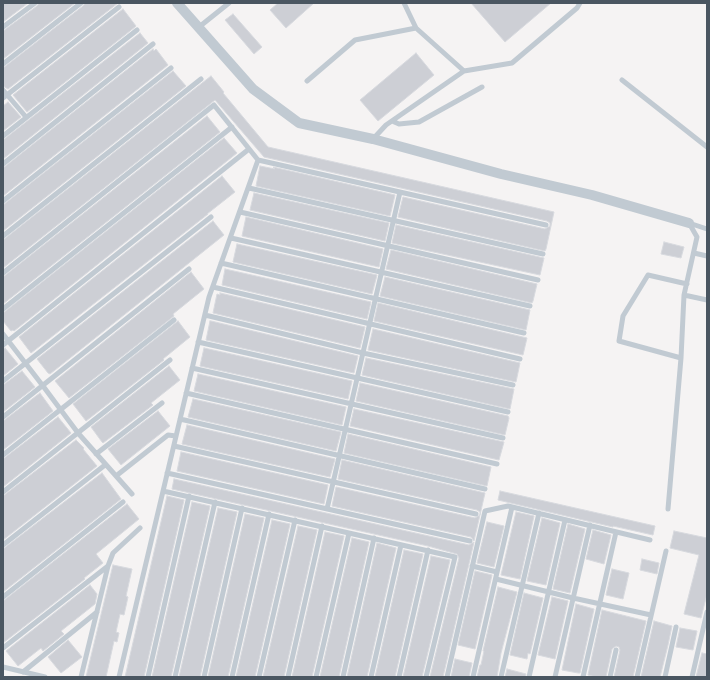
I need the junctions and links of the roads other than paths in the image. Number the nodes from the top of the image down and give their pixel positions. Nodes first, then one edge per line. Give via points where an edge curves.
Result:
1 (35, 3) edge
2 (81, 3) edge
3 (177, 3) edge
4 (229, 3) edge
5 (404, 3) edge
6 (580, 3) edge
7 (119, 7) dead end
8 (3, 27) edge
9 (198, 28) junction
10 (416, 28) junction
11 (137, 30) dead end
12 (152, 44) dead end
13 (3, 64) edge
14 (171, 68) dead end
15 (464, 71) junction
16 (201, 79) dead end
17 (622, 80) dead end
18 (307, 81) dead end
19 (482, 87) dead end
20 (3, 90) edge
21 (5, 96) edge
22 (26, 117) junction
23 (392, 121) junction
24 (232, 127) junction
25 (3, 136) edge
26 (373, 139) junction
27 (707, 147) edge
28 (249, 149) junction
29 (258, 160) junction
30 (3, 164) edge
31 (248, 188) junction
32 (400, 192) junction
33 (3, 201) edge
34 (240, 212) junction
35 (211, 217) dead end
36 (394, 220) junction
37 (689, 223) junction
38 (546, 225) dead end
39 (707, 229) edge
40 (3, 236) edge
41 (231, 238) junction
42 (388, 246) junction
43 (694, 253) junction
44 (543, 254) dead end
45 (707, 256) edge
46 (221, 263) junction
47 (189, 269) dead end
48 (382, 272) junction
49 (3, 273) edge
50 (538, 280) dead end
51 (687, 284) junction
52 (213, 287) junction
53 (684, 295) junction
54 (376, 299) junction
55 (707, 300) edge
56 (530, 306) dead end
57 (3, 309) edge
58 (205, 315) junction
59 (174, 320) dead end
60 (370, 325) junction
61 (524, 333) dead end
62 (3, 334) edge
63 (8, 340) junction
64 (198, 342) junction
65 (3, 344) edge
66 (363, 353) junction
67 (681, 358) junction
68 (520, 359) dead end
69 (170, 360) dead end
70 (25, 363) junction
71 (192, 368) junction
72 (357, 377) junction
73 (3, 381) edge
74 (514, 385) dead end
75 (43, 386) junction
76 (186, 393) junction
77 (162, 403) dead end
78 (351, 404) junction
79 (60, 409) junction
80 (508, 412) dead end
81 (3, 418) edge
82 (180, 419) junction
83 (345, 430) junction
84 (78, 433) junction
85 (176, 436) junction
86 (503, 438) dead end
87 (174, 446) junction
88 (96, 454) junction
89 (3, 455) edge
90 (339, 456) junction
91 (105, 464) junction
92 (497, 464) dead end
93 (167, 473) junction
94 (116, 476) junction
95 (333, 482) junction
96 (485, 489) dead end
97 (163, 491) junction
98 (3, 492) edge
99 (132, 494) dead end
100 (189, 496) junction
101 (123, 502) dead end
102 (215, 502) junction
103 (512, 507) junction
104 (242, 508) junction
105 (327, 509) junction
106 (668, 509) dead end
107 (539, 513) junction
108 (269, 514) junction
109 (476, 514) dead end
110 (295, 520) junction
111 (565, 520) junction
112 (590, 525) junction
113 (322, 526) junction
114 (140, 528) dead end
115 (349, 532) junction
116 (616, 532) junction
117 (374, 538) junction
118 (650, 540) dead end
119 (470, 541) dead end
120 (3, 545) edge
121 (401, 545) junction
122 (428, 550) junction
123 (666, 551) dead end
124 (108, 566) junction
125 (472, 566) junction
126 (497, 572) junction
127 (496, 579) junction
128 (522, 586) junction
129 (549, 592) junction
130 (3, 597) edge
131 (573, 598) junction
132 (600, 604) junction
133 (97, 612) junction
134 (707, 612) edge
135 (651, 615) junction
136 (676, 627) dead end
137 (3, 648) edge
138 (616, 650) dead end
139 (3, 667) edge
140 (23, 672) junction
141 (45, 677) edge
142 (81, 677) edge
143 (119, 677) edge
144 (148, 677) edge
145 (175, 677) edge
146 (204, 677) edge
147 (232, 677) edge
148 (259, 677) edge
149 (288, 677) edge
150 (316, 677) edge
151 (343, 677) edge
152 (371, 677) edge
153 (399, 677) edge
154 (426, 677) edge
155 (447, 677) edge
156 (473, 677) edge
157 (501, 677) edge
158 (529, 677) edge
159 (555, 677) edge
160 (583, 677) edge
161 (610, 677) edge
162 (637, 677) edge
163 (665, 677) edge
164 (692, 677) edge

1 - 8 lane
2 - 13 lane
3 - 9 street
4 - 9 lane
5 - 10 lane
6 - 15 lane via 512,63
7 - 21 lane
9 - 26 street via 253,89 299,123
10 - 15 lane
10 - 18 lane via 355,40
11 - 22 lane
12 - 30 lane
14 - 33 lane
15 - 23 lane
16 - 40 lane
17 - 27 lane
19 - 23 lane via 419,122 399,124
20 - 21 lane
21 - 22 lane
22 - 25 lane
23 - 26 lane
24 - 28 lane
24 - 49 lane via 214,105
24 - 57 lane
26 - 37 street via 592,195
28 - 29 lane
28 - 63 lane
29 - 31 lane
29 - 32 lane
31 - 34 lane
31 - 36 lane
32 - 36 lane
32 - 38 lane
34 - 41 lane
34 - 42 lane
35 - 70 lane
36 - 42 lane
36 - 44 lane
37 - 39 lane
37 - 43 lane via 697,237
41 - 46 lane
41 - 48 lane
42 - 48 lane
42 - 50 lane
43 - 45 lane
43 - 51 lane
46 - 52 lane
46 - 54 lane
47 - 75 lane
48 - 54 lane
48 - 56 lane
51 - 53 lane
51 - 67 lane via 648,275 623,316 619,341
52 - 58 lane
52 - 60 lane
53 - 55 lane
53 - 67 lane
54 - 60 lane
54 - 61 lane
58 - 64 lane
58 - 66 lane
59 - 79 lane
60 - 66 lane
60 - 68 lane
62 - 63 lane
63 - 65 lane
63 - 70 lane
64 - 71 lane
64 - 72 lane
66 - 72 lane
66 - 74 lane
67 - 106 lane
69 - 84 lane
70 - 73 lane
70 - 75 lane
71 - 76 lane
71 - 78 lane
72 - 78 lane
72 - 80 lane
75 - 79 lane
75 - 81 lane
76 - 82 lane
76 - 83 lane
77 - 88 lane
78 - 83 lane
78 - 86 lane
79 - 84 lane
79 - 89 lane
82 - 85 lane
82 - 90 lane
83 - 90 lane
83 - 92 lane
84 - 88 lane
84 - 98 lane
85 - 87 lane
85 - 94 lane via 168,434
87 - 93 lane
87 - 95 lane
88 - 91 lane
90 - 95 lane
90 - 96 lane
91 - 94 lane
91 - 120 lane
93 - 97 lane
93 - 105 lane
94 - 99 lane
95 - 105 lane
95 - 109 lane
97 - 100 lane
97 - 143 lane
100 - 102 lane
100 - 144 lane
101 - 130 lane
102 - 104 lane
102 - 145 lane
103 - 107 lane
103 - 125 lane via 485,511
103 - 126 lane
104 - 108 lane
104 - 146 lane
105 - 119 lane
107 - 111 lane
107 - 128 lane
108 - 110 lane
108 - 147 lane
110 - 113 lane
110 - 148 lane
111 - 112 lane
111 - 129 lane
112 - 116 lane
112 - 131 lane
113 - 115 lane
113 - 149 lane
114 - 124 lane via 113,553
115 - 117 lane
115 - 150 lane
116 - 118 lane
116 - 132 lane
117 - 121 lane
117 - 151 lane
121 - 122 lane
121 - 152 lane
122 - 153 lane
122 - 154 lane via 455,557
123 - 135 lane
124 - 133 lane
124 - 137 lane
125 - 126 lane
125 - 155 lane
126 - 127 lane
127 - 128 lane
127 - 156 lane
128 - 129 lane
128 - 157 lane
129 - 131 lane
129 - 158 lane
131 - 132 lane
131 - 159 lane
132 - 135 lane
132 - 160 lane
133 - 140 lane
133 - 142 lane
134 - 164 lane
135 - 162 lane
136 - 163 lane
138 - 161 lane
139 - 140 lane
140 - 141 lane

